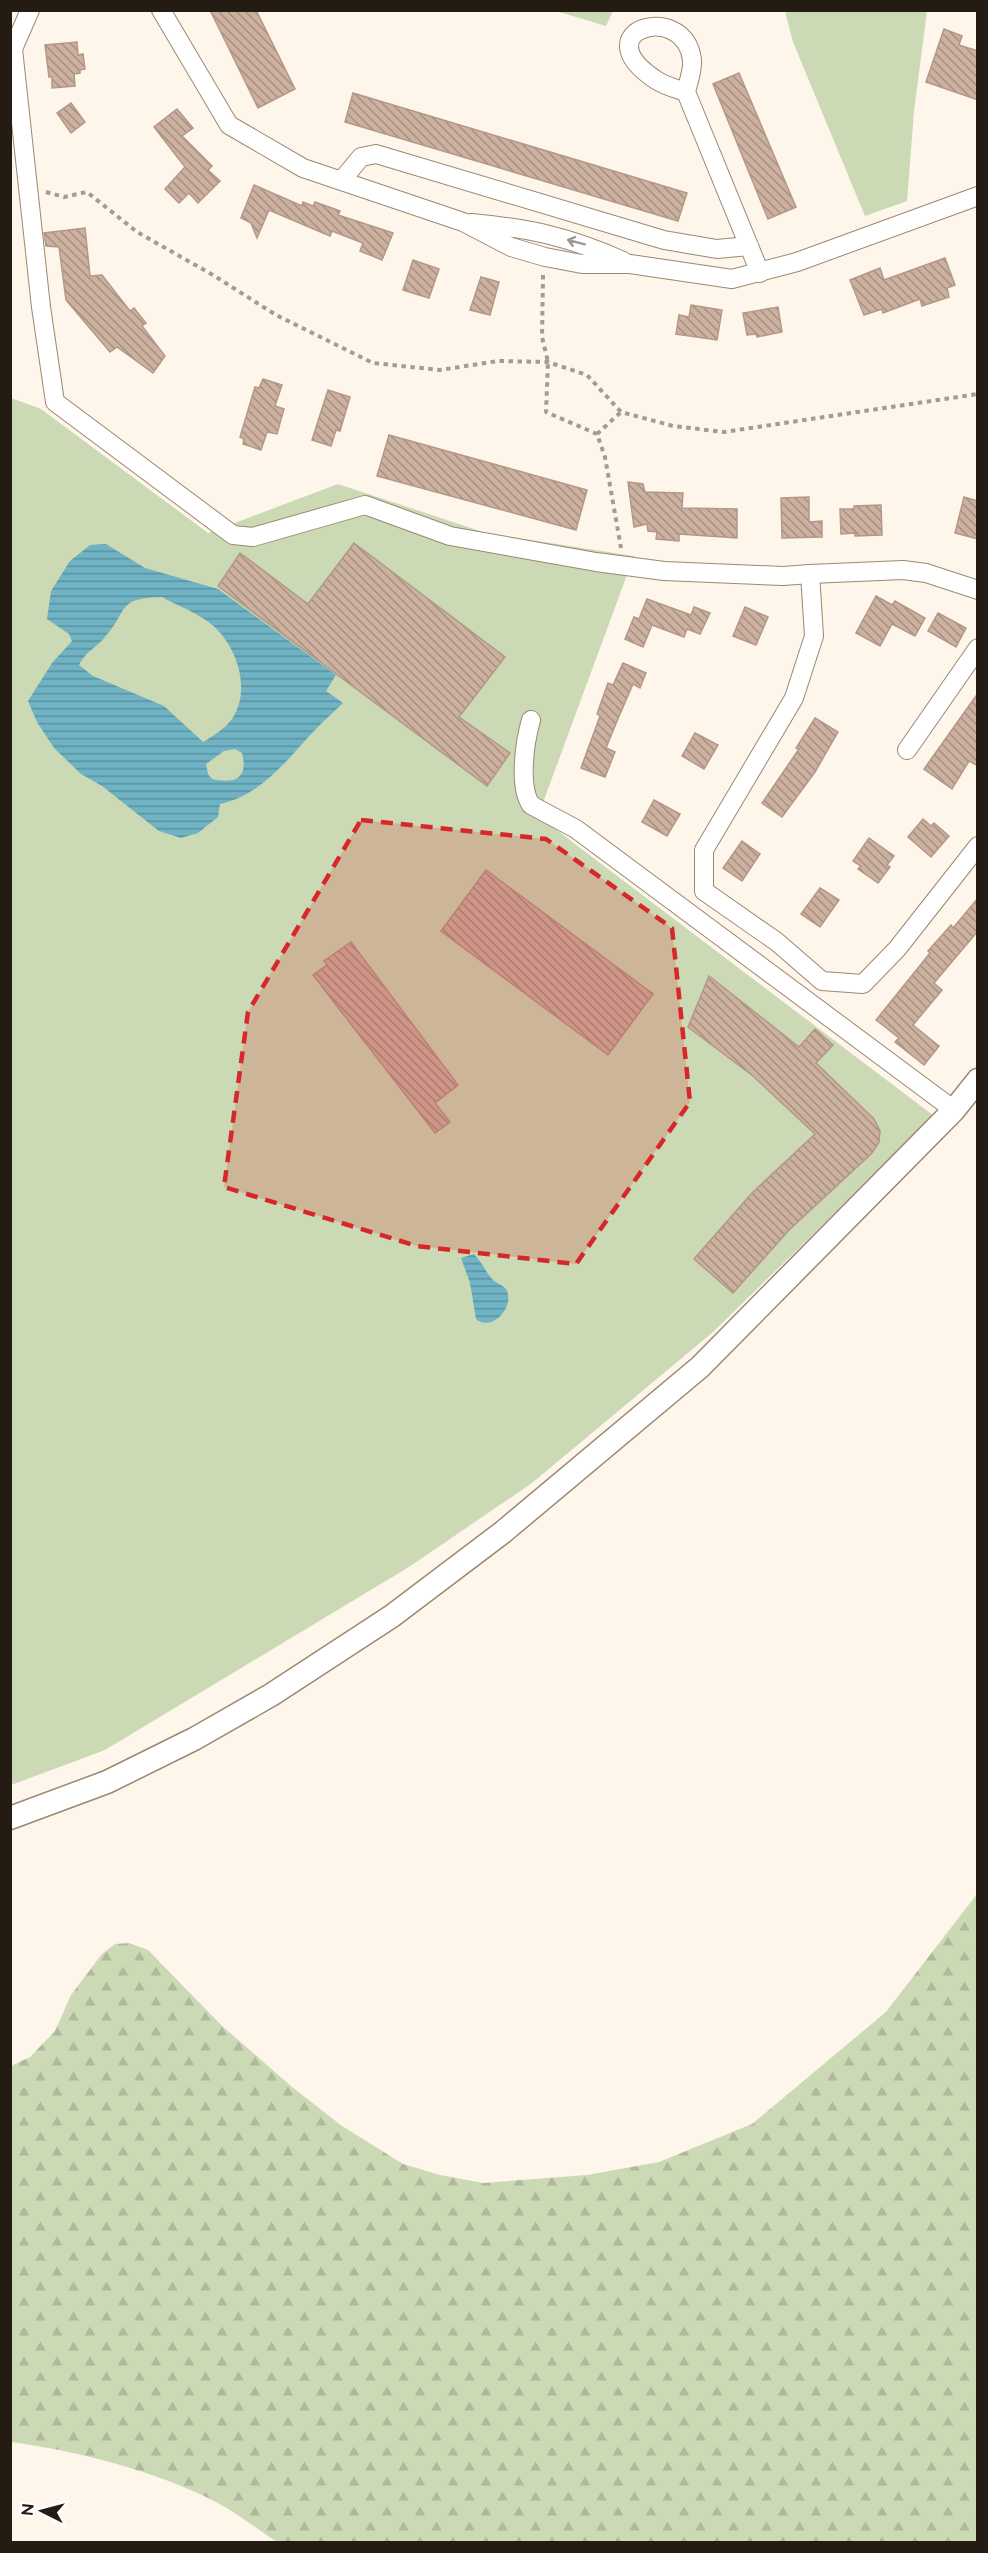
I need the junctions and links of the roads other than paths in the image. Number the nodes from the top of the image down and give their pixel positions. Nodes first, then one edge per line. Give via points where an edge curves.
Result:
1 (30, 10) edge
2 (161, 10) edge
3 (686, 92) dead end
4 (342, 180) junction
5 (978, 196) edge
6 (463, 222) junction
7 (749, 246) junction
8 (630, 264) junction
9 (760, 273) junction
10 (810, 574) junction
11 (978, 590) edge
12 (978, 648) edge
13 (531, 720) dead end
14 (906, 750) dead end
15 (978, 846) edge
16 (978, 1080) edge
17 (954, 1110) junction
18 (10, 1818) edge

1 - 10 street via 13,49 55,402 233,536 253,537 365,505 450,536 624,566 664,571
2 - 4 street via 229,125 303,168
3 - 7 street
4 - 6 street
4 - 7 street via 362,157 376,154 664,240 717,249
5 - 9 street
8 -> 6 street via 586,244 549,234
6 - 8 street via 511,247 545,257 582,264
7 - 9 street
8 - 9 street via 732,279
10 - 11 street via 903,570 926,573
10 - 15 street via 814,636 794,698 704,850 704,891 777,942 822,981 863,984 897,949
12 - 14 street
13 - 17 street via 526,735 524,785 531,805 576,828
16 - 17 street
17 - 18 street via 700,1368 503,1532 392,1616 271,1695 194,1738 107,1782

